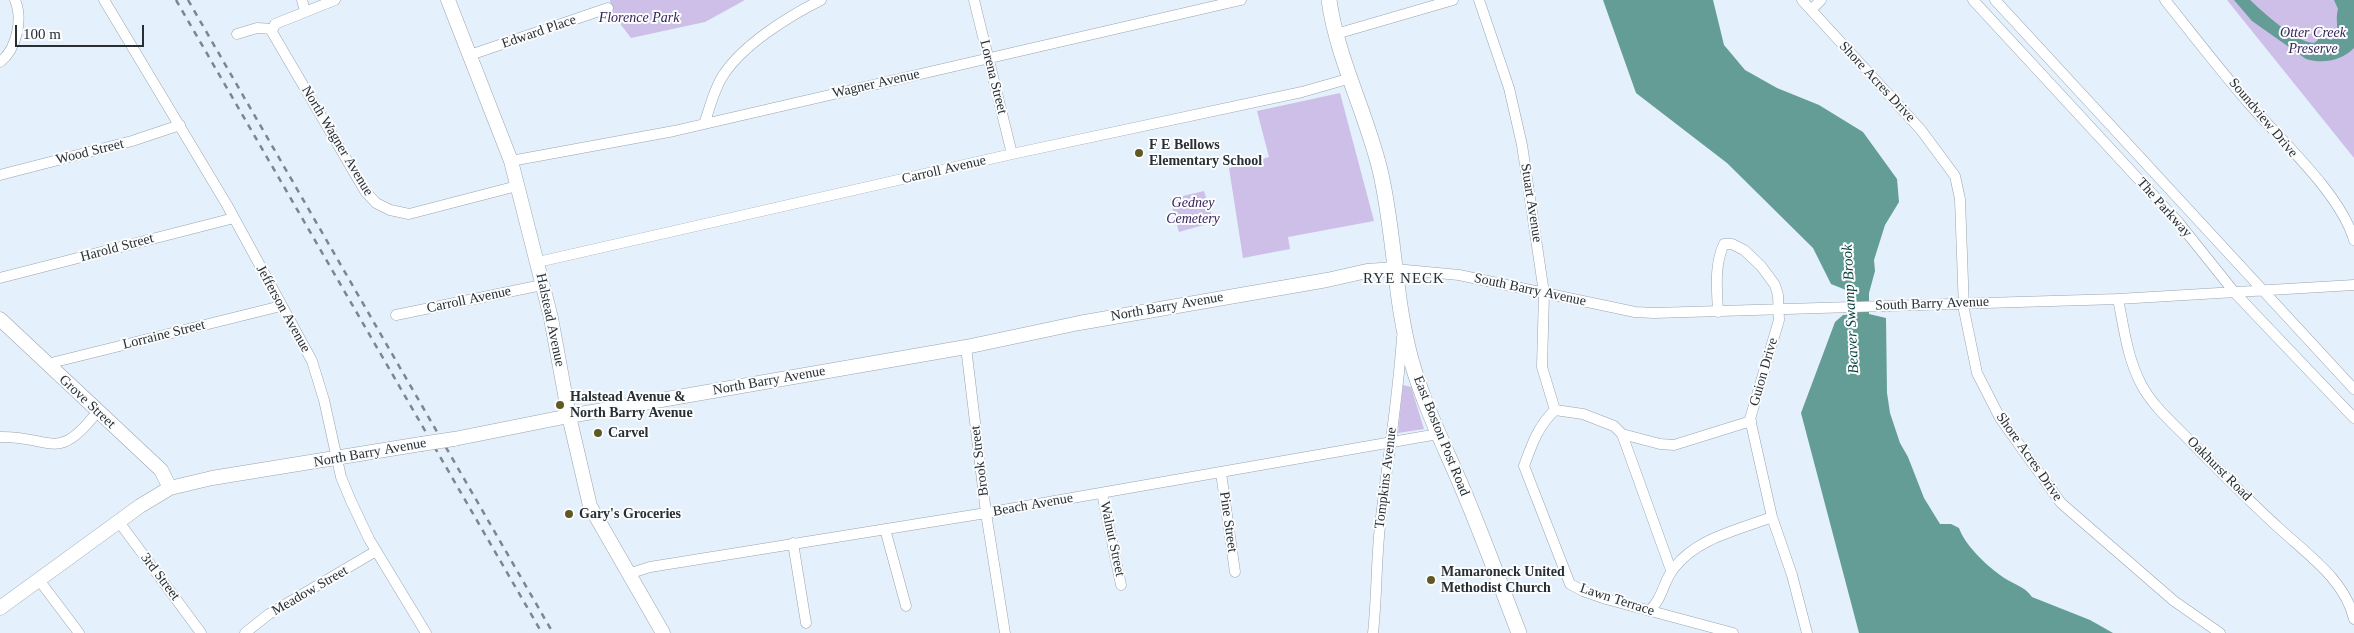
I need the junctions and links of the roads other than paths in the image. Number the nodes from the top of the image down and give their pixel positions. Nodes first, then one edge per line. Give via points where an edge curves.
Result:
1 (15, 0) edge
2 (104, 0) edge
3 (302, 0) edge
4 (335, 0) edge
5 (448, 0) edge
6 (821, 0) edge
7 (974, 0) edge
8 (1240, 0) edge
9 (1329, 0) edge
10 (1453, 0) edge
11 (1480, 0) edge
12 (1802, 0) edge
13 (1821, 0) edge
14 (1972, 0) edge
15 (1995, 0) edge
16 (2165, 0) edge
17 (608, 8) dead end
18 (1811, 10) junction
19 (305, 11) junction
20 (273, 29) junction
21 (237, 34) dead end
22 (1336, 34) junction
23 (2042, 52) junction
24 (470, 55) junction
25 (989, 58) junction
26 (0, 62) edge
27 (2030, 62) junction
28 (2057, 68) junction
29 (1351, 78) junction
30 (2044, 78) junction
31 (704, 124) junction
32 (180, 125) junction
33 (1012, 154) junction
34 (511, 161) junction
35 (0, 175) edge
36 (517, 186) junction
37 (234, 218) junction
38 (2354, 240) edge
39 (538, 262) junction
40 (1395, 268) junction
41 (0, 278) edge
42 (542, 285) junction
43 (2354, 285) edge
44 (2265, 291) junction
45 (1544, 293) junction
46 (2235, 293) junction
47 (2118, 299) junction
48 (1964, 302) junction
49 (281, 306) junction
50 (1778, 310) junction
51 (1718, 312) junction
52 (396, 315) dead end
53 (2, 323) edge
54 (1402, 323) junction
55 (966, 347) junction
56 (47, 364) junction
57 (2354, 390) edge
58 (1555, 410) junction
59 (97, 412) junction
60 (569, 416) junction
61 (2354, 418) edge
62 (1751, 421) junction
63 (1438, 434) junction
64 (1622, 434) junction
65 (0, 438) edge
66 (1390, 441) junction
67 (337, 459) junction
68 (1221, 473) junction
69 (170, 488) junction
70 (1102, 493) junction
71 (986, 514) junction
72 (1772, 517) junction
73 (119, 522) junction
74 (885, 529) junction
75 (792, 543) junction
76 (376, 551) junction
77 (1672, 570) junction
78 (1236, 572) dead end
79 (628, 574) junction
80 (39, 580) junction
81 (1121, 585) dead end
82 (906, 606) dead end
83 (0, 608) edge
84 (1649, 611) junction
85 (2354, 619) edge
86 (806, 623) dead end
87 (79, 633) edge
88 (201, 633) edge
89 (245, 633) edge
90 (426, 633) edge
91 (664, 633) edge
92 (1005, 633) edge
93 (1372, 633) edge
94 (1519, 633) edge
95 (1733, 633) edge
96 (1807, 633) edge
97 (2220, 633) edge

1 - 26 street via 19,18 15,37 12,49
2 - 32 street, Jefferson Avenue
3 - 19 street
4 - 19 street
5 - 24 street, Halstead Avenue
6 - 31 street via 777,26 743,52 723,74
7 - 25 street, Lorena Street
8 - 25 street, Wagner Avenue
9 - 22 main road, East Boston Post Road
10 - 22 street
11 - 45 street, Stuart Avenue via 1516,117
12 - 18 street, Shore Acres Drive
13 - 18 street
14 - 27 street, The Parkway
15 - 23 street, The Parkway
16 - 38 street, Soundview Drive via 2250,105 2324,189 2349,224
17 - 24 street, Edward Place
18 - 48 street, Shore Acres Drive via 1921,130 1955,176 1960,199
19 - 20 street via 276,24
20 - 21 street via 257,28
20 - 36 street, North Wagner Avenue via 365,191 376,203 409,214
22 - 29 main road, East Boston Post Road
23 - 27 street
23 - 28 street, The Parkway
24 - 34 street, Halstead Avenue
25 - 31 street, Wagner Avenue
25 - 33 street, Lorena Street
27 - 30 street, The Parkway
28 - 30 street
28 - 44 street, The Parkway
29 - 33 street, Carroll Avenue via 1302,92
29 - 40 main road, East Boston Post Road via 1380,169
30 - 46 street, The Parkway via 2179,223
31 - 34 street, Wagner Avenue
32 - 35 street, Wood Street via 132,141
32 - 37 street, Jefferson Avenue
33 - 39 street, Carroll Avenue
34 - 36 street, Halstead Avenue
36 - 39 street, Halstead Avenue
37 - 41 street, Harold Street
37 - 49 street, Jefferson Avenue
39 - 42 street, Halstead Avenue
40 - 45 street, South Barry Avenue via 1459,275
40 - 54 main road, East Boston Post Road
40 - 55 street, North Barry Avenue via 1079,323
42 - 52 street, Carroll Avenue
42 - 60 street, Halstead Avenue
43 - 44 street, South Barry Avenue
44 - 46 street, South Barry Avenue
44 - 57 street, The Parkway
45 - 51 street, South Barry Avenue via 1635,312
45 - 58 street, Stuart Avenue via 1542,367
46 - 47 street, South Barry Avenue
46 - 61 street, The Parkway
47 - 48 street, South Barry Avenue
47 - 85 street, Oakhurst Road via 2130,359 2155,404 2340,587 2351,605
48 - 50 street, South Barry Avenue
48 - 97 street, Shore Acres Drive via 1978,374 2000,418 2061,503 2174,601
49 - 56 street, Lorraine Street
49 - 67 street, Jefferson Avenue via 312,361
50 - 51 street, South Barry Avenue
50 - 51 street, Guion Drive via 1775,285 1761,266 1744,250 1724,244 1717,270
50 - 62 street, Guion Drive via 1779,320
53 - 56 street, Grove Street
54 - 63 main road, East Boston Post Road via 1423,396
54 - 66 street, Tompkins Avenue via 1400,371
55 - 60 street, North Barry Avenue
55 - 71 street, Brook Street
56 - 59 street, Grove Street
58 - 64 street, Guion Drive via 1600,420
58 - 84 street, Lawn Terrace via 1543,421 1524,466 1562,568 1570,584 1582,591
59 - 65 street via 75,437 62,444 20,437
59 - 69 street, Grove Street via 161,470
60 - 67 street, North Barry Avenue, bridge
60 - 79 street, Halstead Avenue via 590,506
62 - 64 street, Guion Drive via 1674,445
62 - 72 street
63 - 66 street, Beach Avenue
63 - 94 main road, East Boston Post Road
64 - 77 street
66 - 68 street, Beach Avenue
66 - 93 street, Tompkins Avenue
67 - 69 street, North Barry Avenue via 212,478
67 - 76 street, Jefferson Avenue via 351,501
68 - 70 street, Beach Avenue
68 - 78 street, Pine Street
69 - 73 street, North Barry Avenue
70 - 71 street, Beach Avenue
70 - 81 street, Walnut Street
71 - 74 street, Beach Avenue
71 - 92 street, Brook Street
72 - 77 street via 1704,542 1686,552
72 - 96 street
73 - 80 street, North Barry Avenue
73 - 88 street, 3rd Street
74 - 75 street, Beach Avenue
74 - 82 street
75 - 79 street, Beach Avenue via 650,567
75 - 86 street
76 - 89 street, Meadow Street via 269,614
76 - 90 street, Jefferson Avenue
77 - 84 street via 1658,604
79 - 91 street, Halstead Avenue
80 - 83 street, North Barry Avenue
80 - 87 street
84 - 95 street, Lawn Terrace

